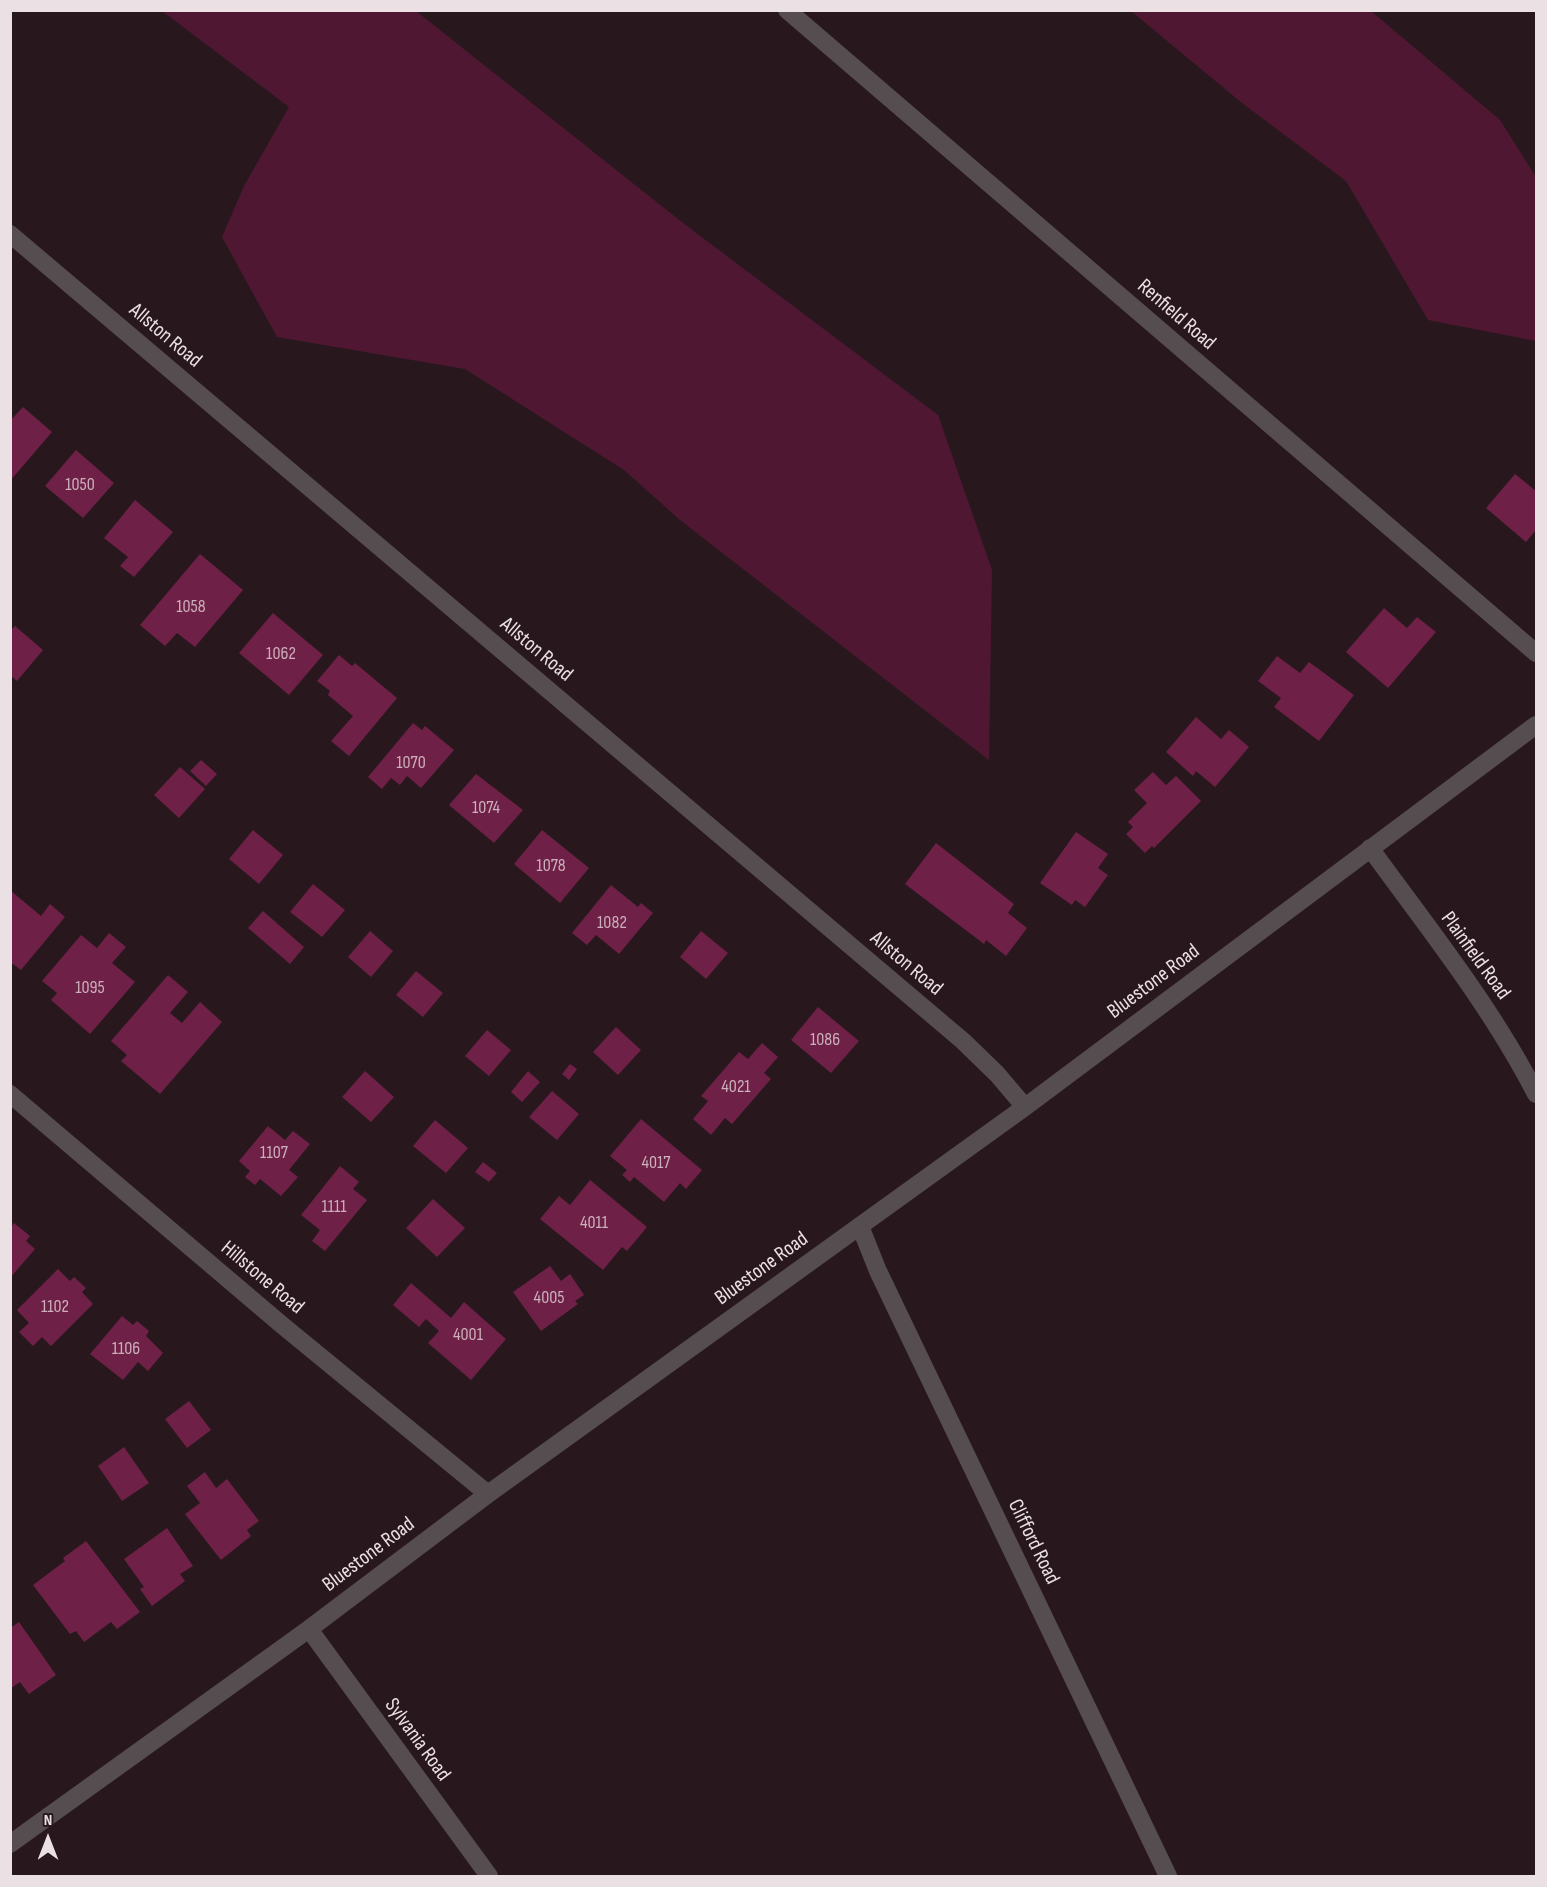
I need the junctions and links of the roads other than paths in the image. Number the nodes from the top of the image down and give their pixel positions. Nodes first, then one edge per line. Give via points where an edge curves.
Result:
1 (787, 10) edge
2 (10, 234) edge
3 (1536, 653) edge
4 (1536, 725) edge
5 (1370, 848) junction
6 (10, 1094) edge
7 (1536, 1094) edge
8 (1024, 1107) junction
9 (860, 1226) junction
10 (488, 1494) junction
11 (309, 1629) junction
12 (10, 1844) edge
13 (489, 1876) edge
14 (1168, 1876) edge

1 - 3 street, Renfield Road
2 - 8 street, Allston Road via 963,1041
4 - 5 street, Bluestone Road
5 - 7 street, Plainfield Road via 1480,1001
5 - 8 street, Bluestone Road
6 - 10 street, Hillstone Road
8 - 9 street, Bluestone Road
9 - 10 street, Bluestone Road
9 - 14 street, Clifford Road
10 - 11 street, Bluestone Road
11 - 12 street, Bluestone Road
11 - 13 street, Sylvania Road

